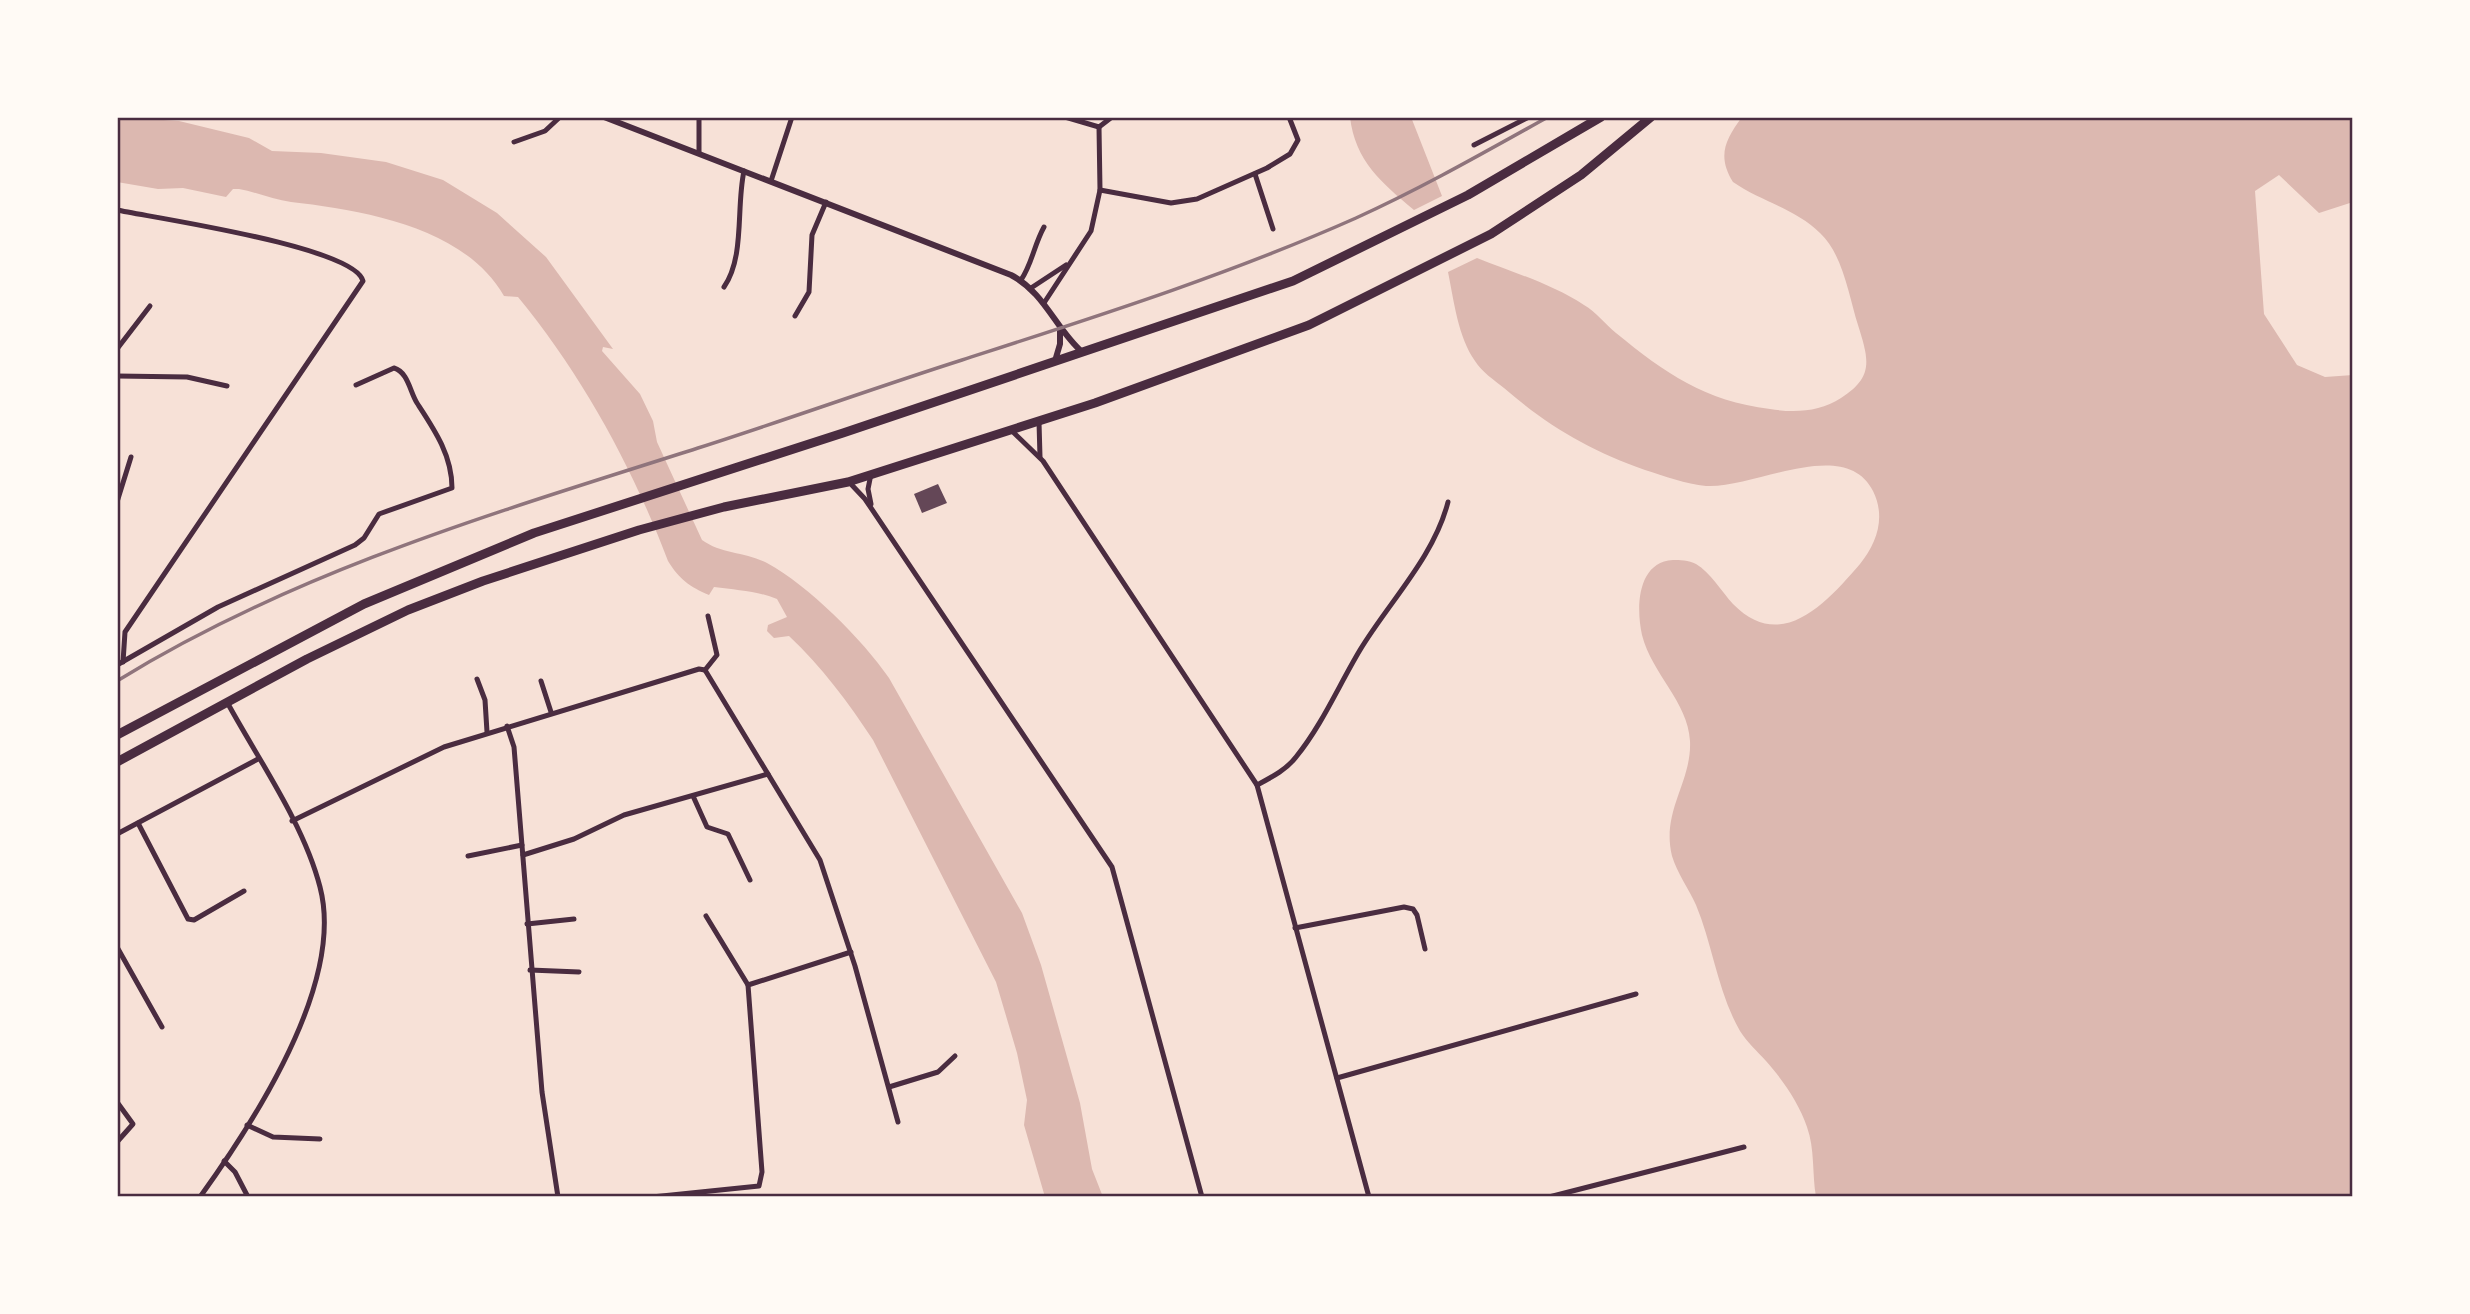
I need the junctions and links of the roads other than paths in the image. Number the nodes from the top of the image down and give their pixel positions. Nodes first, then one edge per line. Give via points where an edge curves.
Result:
1 (560, 117) edge
2 (604, 117) edge
3 (699, 117) edge
4 (792, 117) edge
5 (1065, 117) edge
6 (1112, 117) edge
7 (1289, 117) edge
8 (1529, 117) edge
9 (1601, 117) edge
10 (1651, 117) edge
11 (1099, 127) junction
12 (514, 142) dead end
13 (1474, 145) dead end
14 (699, 152) junction
15 (744, 171) junction
16 (1255, 174) junction
17 (771, 181) junction
18 (1100, 190) junction
19 (826, 202) junction
20 (117, 210) edge
21 (1044, 227) dead end
22 (1273, 229) dead end
23 (1069, 263) junction
24 (1021, 280) junction
25 (724, 287) dead end
26 (1031, 288) junction
27 (1044, 303) junction
28 (150, 306) dead end
29 (795, 316) dead end
30 (1060, 329) junction
31 (117, 349) edge
32 (1082, 352) junction
33 (1055, 361) junction
34 (117, 376) edge
35 (356, 385) dead end
36 (227, 386) dead end
37 (1039, 422) junction
38 (1012, 431) junction
39 (131, 457) dead end
40 (1040, 457) junction
41 (872, 474) junction
42 (848, 482) junction
43 (117, 502) edge
44 (1448, 502) dead end
45 (872, 511) junction
46 (708, 616) dead end
47 (120, 664) edge
48 (705, 670) junction
49 (477, 679) dead end
50 (541, 681) dead end
51 (227, 702) junction
52 (551, 712) junction
53 (508, 726) junction
54 (487, 732) junction
55 (117, 736) edge
56 (258, 759) junction
57 (117, 762) edge
58 (768, 775) junction
59 (1257, 785) junction
60 (693, 796) junction
61 (292, 821) junction
62 (138, 823) junction
63 (117, 834) edge
64 (522, 845) junction
65 (523, 855) junction
66 (468, 856) dead end
67 (750, 880) dead end
68 (244, 891) dead end
69 (706, 916) dead end
70 (574, 919) dead end
71 (527, 924) junction
72 (1295, 929) junction
73 (117, 947) edge
74 (1425, 949) dead end
75 (851, 952) junction
76 (530, 970) junction
77 (579, 972) dead end
78 (748, 985) junction
79 (1636, 994) dead end
80 (162, 1027) dead end
81 (955, 1056) dead end
82 (1336, 1078) junction
83 (889, 1087) junction
84 (117, 1102) edge
85 (898, 1122) dead end
86 (247, 1125) junction
87 (320, 1139) dead end
88 (117, 1142) edge
89 (1744, 1147) dead end
90 (224, 1161) junction
91 (201, 1197) edge
92 (248, 1197) edge
93 (558, 1197) edge
94 (652, 1197) edge
95 (1202, 1197) edge
96 (1369, 1197) edge
97 (1549, 1197) edge

1 - 12 street via 545,131
2 - 14 street
3 - 14 street
4 - 17 street
5 - 11 street
6 - 11 street
7 - 16 street via 1297,132 1297,146
8 - 13 street
9 - 32 highway via 1468,195 1293,281
10 - 37 highway via 1581,175 1491,234 1421,271 1309,325
11 - 18 street
14 - 15 street
15 - 17 street
15 - 25 street via 734,265
16 - 18 street via 1184,202
16 - 22 street
17 - 19 street
18 - 23 street via 1091,230
19 - 24 street
19 - 29 street via 812,235 809,292
20 - 47 street via 250,234 314,252 356,269 363,281 125,632
21 - 24 street
23 - 26 street
23 - 27 street
24 - 26 street
26 - 27 street
27 - 30 street
28 - 31 street
30 - 32 street
30 - 33 street
32 - 33 highway
33 - 55 highway via 534,533 399,588
34 - 36 street via 187,377
35 - 47 street via 394,368 402,372 437,432 452,488 379,514 365,538 355,545 218,607
37 - 38 highway
37 - 40 street
38 - 40 street
38 - 41 highway
39 - 43 street
40 - 59 street
41 - 42 highway
41 - 45 street via 868,489
42 - 45 street
42 - 51 highway via 724,507 542,559 408,610
44 - 59 street via 1437,533 1307,741 1287,766
45 - 95 street via 1112,867
46 - 48 street via 717,655
48 - 52 street
48 - 58 street
49 - 54 street via 485,700
50 - 52 street
51 - 56 street
51 - 57 highway
52 - 53 street
53 - 54 street
53 - 64 street via 514,747
54 - 61 street via 444,747
56 - 61 street
56 - 62 street
58 - 60 street
58 - 75 street via 816,852
59 - 72 street
60 - 65 street via 624,815 574,839
60 - 67 street via 706,827 728,834
61 - 86 street via 321,889 324,948 297,1035
62 - 63 street
62 - 68 street via 188,919 194,920
64 - 65 street
64 - 66 street
65 - 71 street
69 - 78 street
70 - 71 street
71 - 76 street
72 - 74 street via 1404,907 1417,915
72 - 82 street
73 - 80 street
75 - 78 street
75 - 83 street
76 - 77 street
76 - 93 street via 543,1105
78 - 94 street via 762,1172 759,1186
79 - 82 street
81 - 83 street via 938,1072
82 - 96 street
83 - 85 street
84 - 88 street via 133,1124
86 - 87 street via 273,1137
86 - 90 street
89 - 97 street
90 - 91 street
90 - 92 street

